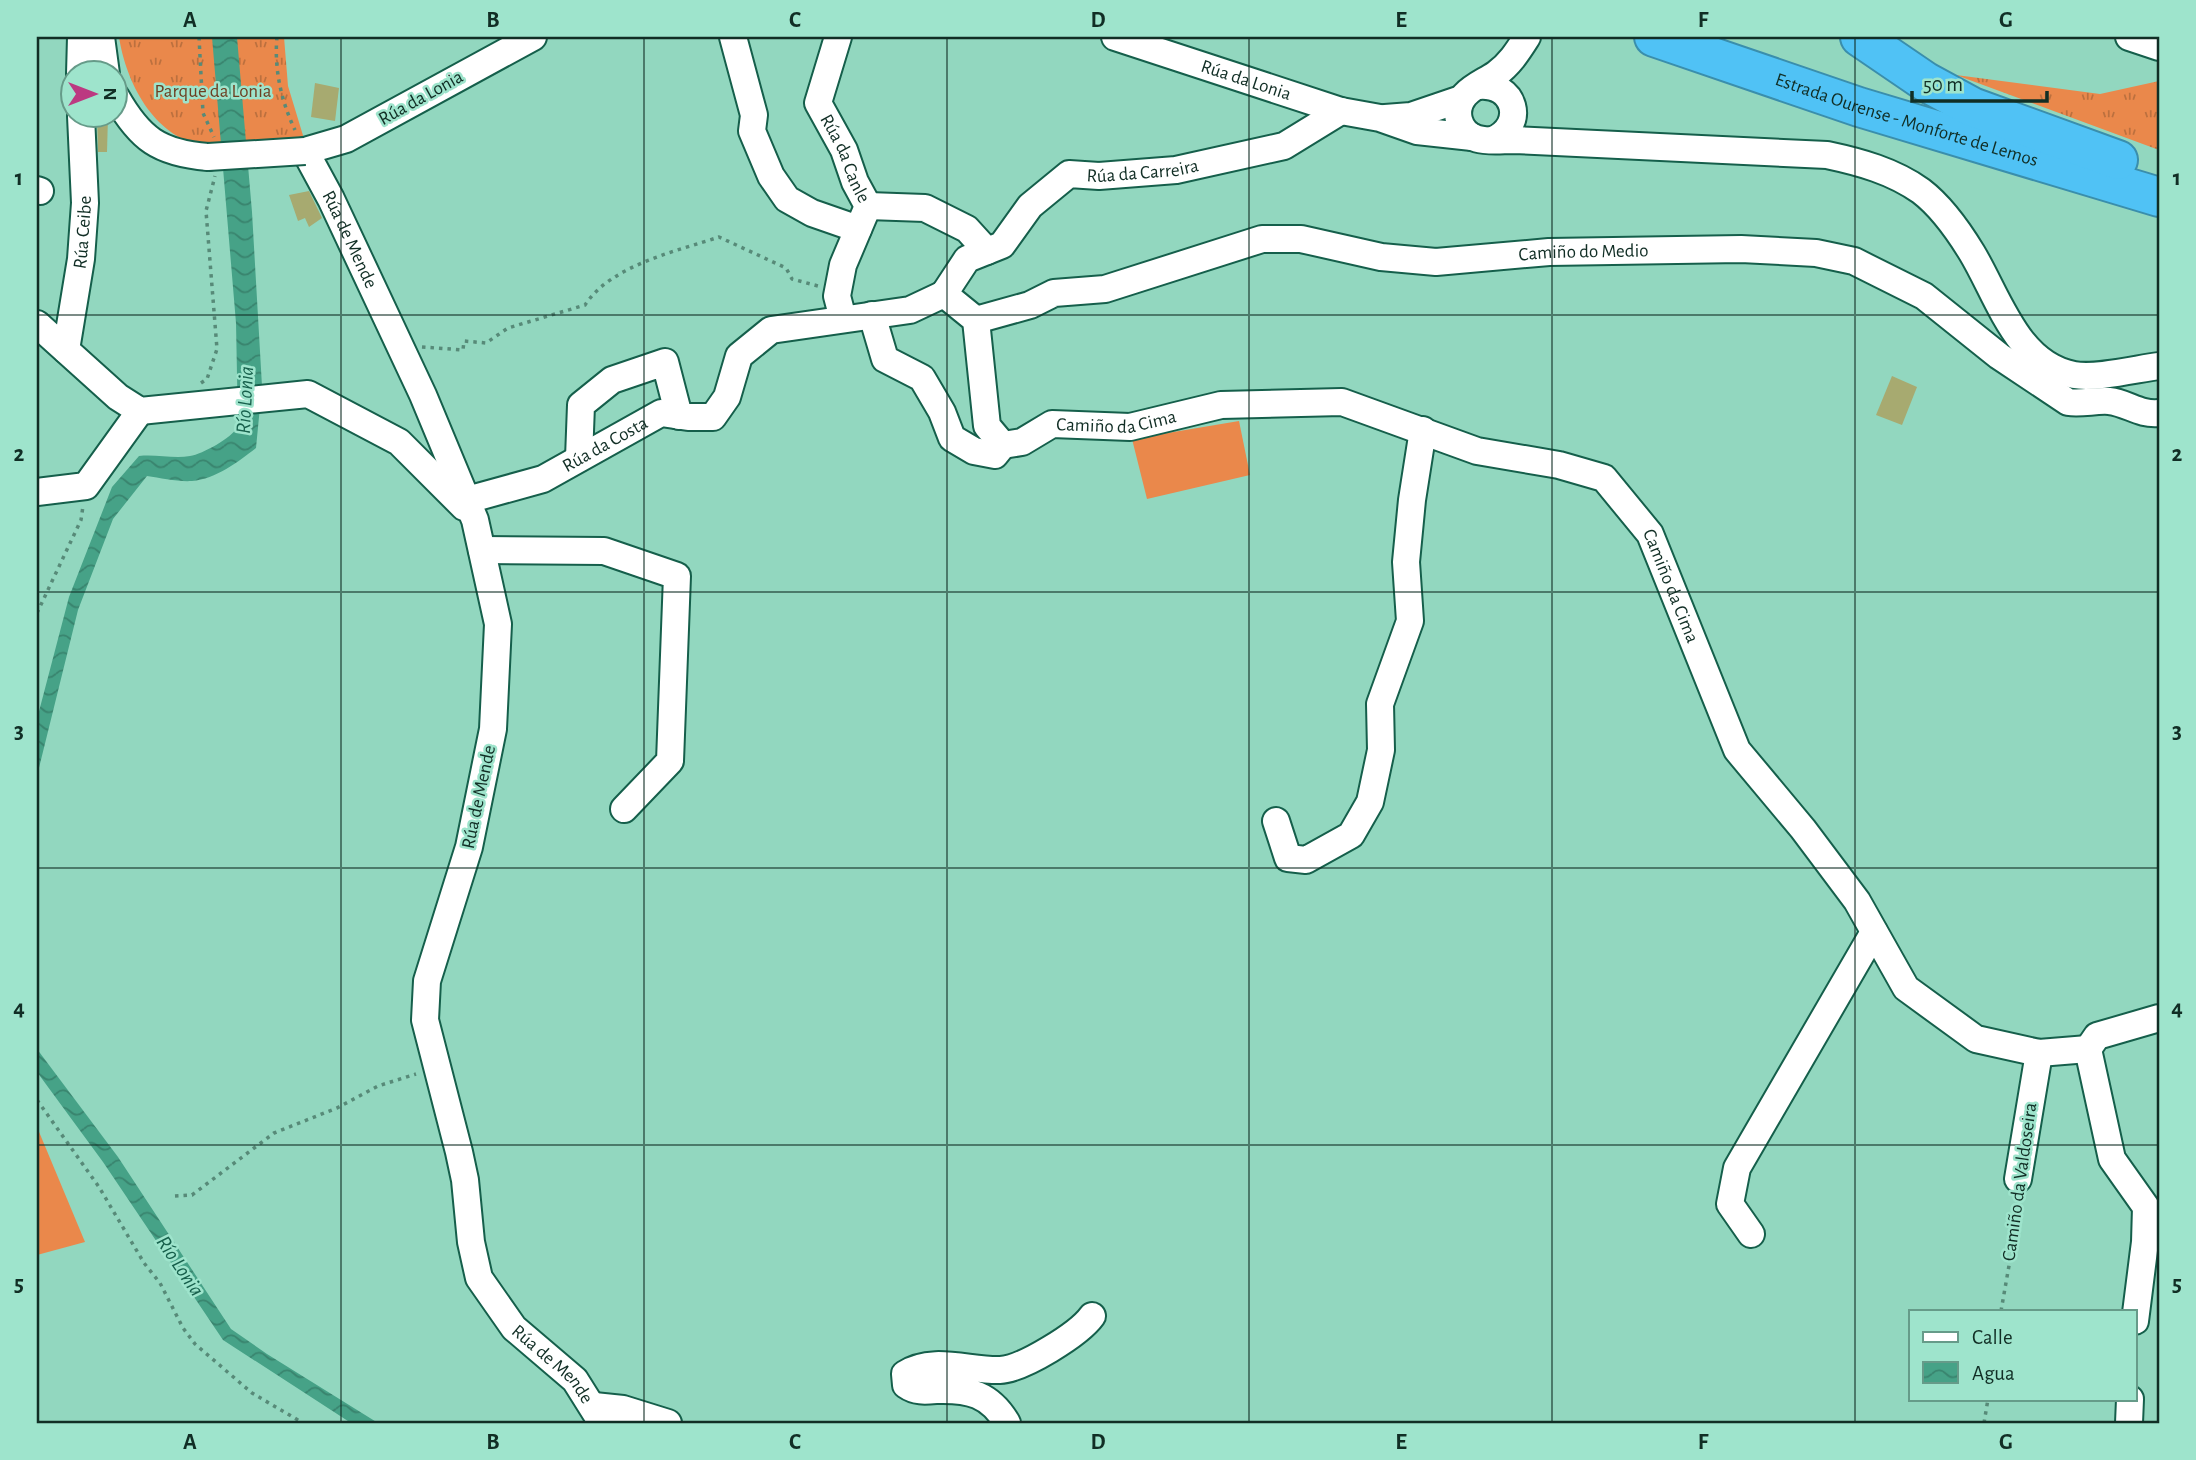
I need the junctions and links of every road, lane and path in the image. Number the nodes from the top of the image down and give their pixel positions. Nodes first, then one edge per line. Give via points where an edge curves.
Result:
1 (81, 37) edge
2 (101, 37) edge
3 (199, 37) edge
4 (277, 37) edge
5 (533, 37) edge
6 (733, 37) edge
7 (838, 37) edge
8 (1115, 37) edge
9 (1527, 37) edge
10 (1533, 37) edge
11 (1654, 37) edge
12 (1860, 37) edge
13 (2129, 37) edge
14 (2159, 47) edge
15 (1890, 48) edge
16 (80, 60) edge
17 (105, 60) edge
18 (1470, 93) junction
19 (1341, 111) junction
20 (1513, 111) junction
21 (1380, 118) junction
22 (130, 119) edge
23 (81, 130) edge
24 (1482, 139) junction
25 (1562, 142) junction
26 (305, 151) junction
27 (212, 159) junction
28 (2159, 176) edge
29 (2159, 197) edge
30 (863, 218) junction
31 (987, 251) junction
32 (838, 291) junction
33 (944, 294) junction
34 (872, 315) junction
35 (843, 319) junction
36 (976, 320) junction
37 (37, 324) edge
38 (399, 345) junction
39 (66, 350) junction
40 (2159, 366) edge
41 (2044, 375) junction
42 (197, 386) dead end
43 (145, 410) junction
44 (2159, 413) edge
45 (679, 416) junction
46 (1423, 430) junction
47 (1003, 445) junction
48 (579, 458) junction
49 (86, 486) junction
50 (37, 492) edge
51 (471, 510) junction
52 (482, 550) junction
53 (37, 613) edge
54 (624, 809) dead end
55 (1276, 821) dead end
56 (1874, 932) junction
57 (2159, 1018) edge
58 (2088, 1049) junction
59 (2039, 1053) junction
60 (438, 1071) junction
61 (37, 1100) edge
62 (2018, 1179) joint
63 (175, 1196) dead end
64 (2152, 1209) edge
65 (1751, 1234) dead end
66 (2152, 1243) edge
67 (2001, 1310) edge
68 (1092, 1316) dead end
69 (2136, 1316) edge
70 (1988, 1400) edge
71 (2130, 1400) edge
72 (598, 1415) edge
73 (303, 1423) edge
74 (668, 1423) edge
75 (1007, 1423) edge
76 (1984, 1423) edge
77 (2129, 1423) edge

1 - 16 street
2 - 17 street
3 - 27 path via 203,113 214,133
4 - 26 path via 279,83
5 - 26 street, Rúa da Lonia via 346,139
6 - 30 street via 754,115 752,131 771,176 787,199 812,213
7 - 30 street, Rúa da Canle via 818,103 844,150
8 - 19 street, Rúa da Lonia
9 - 18 street, Rúa da Lonia via 1511,61
10 - 20 street via 1519,68
11 - 29 highway, Estrada Ourense - Monforte de Lemos via 1860,107
12 - 15 highway
13 - 14 street
15 - 28 highway via 1926,82 1972,107
18 - 20 street via 1487,85 1503,91
18 - 21 street, Rúa da Lonia via 1410,116
18 - 24 street via 1458,116 1465,132
19 - 21 street, Rúa da Lonia
19 - 31 street, Rúa da Carreira via 1284,146 1176,170 1069,174 1030,206 1002,245
20 - 24 street via 1507,131
20 - 25 street via 1535,132
21 - 24 street, Rúa da Lonia via 1418,131
22 - 27 street, Rúa da Lonia via 165,149
23 - 39 street, Rúa Ceibe via 85,203
24 - 25 street, Rúa da Lonia
25 - 41 street, Rúa da Lonia via 1827,155 1863,162 1893,175 1921,191 1946,215
26 - 27 street, Rúa da Lonia, bridge
26 - 38 street, Rúa de Mende
27 - 42 path via 206,211 217,349 207,379
30 - 31 street via 925,208 967,229
30 - 32 street, Rúa da Canle via 843,265
31 - 33 street, Rúa da Carreira via 967,259
32 - 35 street, Rúa da Canle
32 - 38 path via 792,279 786,268 719,237 631,268 594,291 585,304 509,328 486,343 464,341 463,351
33 - 34 street, Rúa da Costa via 911,310
33 - 36 street
34 - 35 street, Rúa da Costa
34 - 47 street, Camiño da Cima via 885,359 922,378 952,438 974,451 995,455
35 - 45 street, Rúa da Costa via 771,330 739,356 727,397 713,417
36 - 41 street, Camiño do Medio via 1054,293 1105,289 1262,239 1301,239 1381,257 1436,262 1549,252 1741,249 1816,253 1854,261 1924,296
36 - 47 street via 987,426
37 - 39 street
38 - 51 street, Rúa de Mende
39 - 43 street via 118,397
40 - 41 street
41 - 44 street, Camiño do Medio via 2067,402 2108,401 2147,414
43 - 49 street
43 - 51 street via 309,394 399,442
45 - 48 street, Rúa da Costa via 661,413
45 - 48 street via 665,362 612,380 581,405
46 - 47 street, Camiño da Cima via 1342,402 1221,405 1130,427 1052,424 1022,442
46 - 55 street via 1406,562 1410,621 1380,704 1381,750 1370,802 1351,835 1306,860 1288,858
46 - 56 street, Camiño da Cima via 1477,451 1604,478 1650,534 1737,750 1819,849
48 - 51 street, Rúa da Costa
49 - 50 street
49 - 53 path via 81,520
51 - 52 street, Rúa de Mende
52 - 54 street via 604,551 677,576 670,761
52 - 60 street, Rúa de Mende via 498,624 493,729 469,847 428,981 425,1020
56 - 59 street, Camiño da Cima via 1906,988 1976,1039
56 - 65 street via 1737,1168 1730,1204
57 - 58 street, Camiño da Cima via 2096,1037
58 - 59 street, Camiño da Cima
58 - 64 street via 2112,1159
59 - 62 street, Camiño da Valdoseira
60 - 63 path via 396,1079 274,1133 192,1195
60 - 72 street, Rúa de Mende via 459,1152 479,1278 514,1328 575,1380
61 - 73 path via 99,1187 195,1344 252,1393
62 - 67 path, Camiño da Valdoseira via 2019,1209
64 - 66 street
66 - 69 street
68 - 75 street via 1038,1357 1004,1370 945,1365 919,1367 905,1374 906,1385 919,1391 978,1395 999,1409
70 - 76 path
71 - 77 street
72 - 74 street via 623,1409

